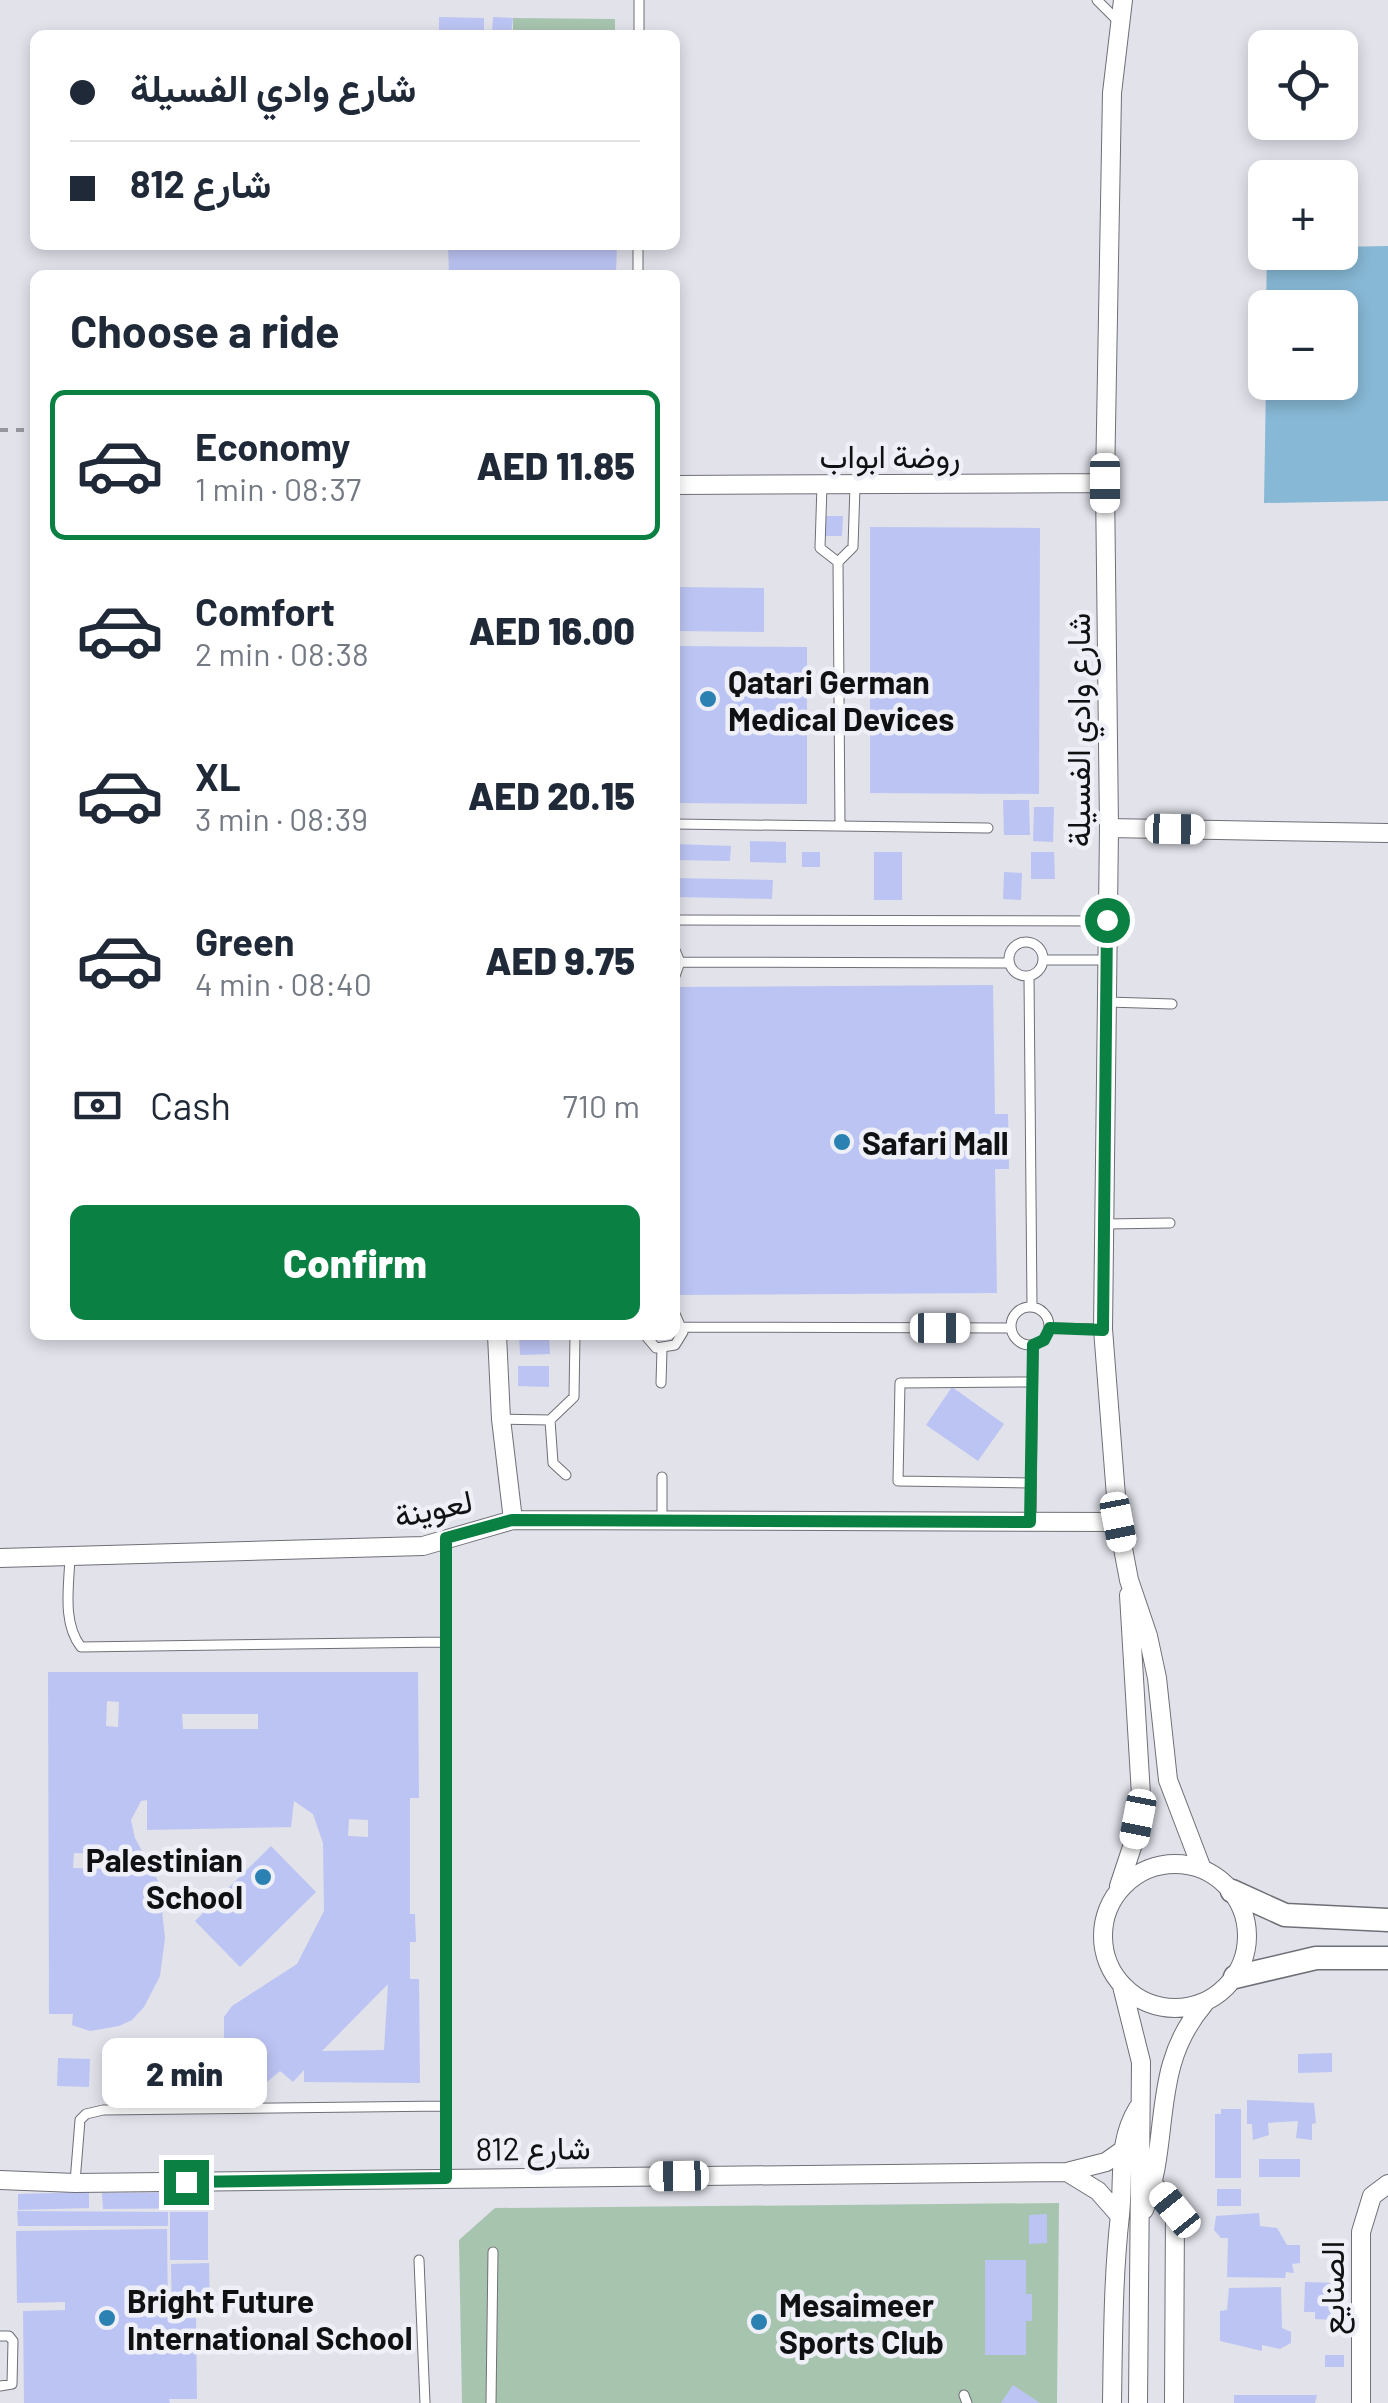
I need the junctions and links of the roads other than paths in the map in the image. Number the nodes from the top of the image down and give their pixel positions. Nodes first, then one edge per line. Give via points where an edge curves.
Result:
1 (639, 0) edge
2 (1097, 0) edge
3 (1123, 0) edge
4 (1118, 22) junction
5 (639, 30) edge
6 (1105, 483) junction
7 (680, 485) edge
8 (822, 485) junction
9 (855, 486) junction
10 (838, 562) junction
11 (680, 824) edge
12 (840, 826) junction
13 (988, 828) dead end
14 (1109, 828) junction
15 (1388, 832) edge
16 (680, 920) edge
17 (1027, 920) junction
18 (1107, 920) junction
19 (1026, 942) junction
20 (1044, 960) junction
21 (1107, 960) junction
22 (680, 962) edge
23 (1009, 963) junction
24 (1028, 977) junction
25 (1108, 1002) junction
26 (1172, 1004) dead end
27 (1170, 1223) dead end
28 (1106, 1224) junction
29 (1032, 1306) junction
30 (680, 1323) edge
31 (682, 1327) junction
32 (1011, 1328) junction
33 (1050, 1328) junction
34 (1103, 1330) junction
35 (680, 1337) edge
36 (498, 1340) edge
37 (574, 1340) edge
38 (648, 1340) edge
39 (679, 1340) edge
40 (1033, 1345) junction
41 (662, 1349) junction
42 (1032, 1382) junction
43 (661, 1383) dead end
44 (500, 1419) junction
45 (550, 1420) junction
46 (566, 1475) dead end
47 (662, 1477) dead end
48 (1031, 1483) junction
49 (662, 1518) junction
50 (512, 1520) junction
51 (1030, 1522) junction
52 (1118, 1522) junction
53 (446, 1538) junction
54 (70, 1557) junction
55 (0, 1558) edge
56 (1129, 1580) junction
57 (444, 1642) junction
58 (1202, 1869) junction
59 (1117, 1892) junction
60 (1232, 1892) junction
61 (1388, 1920) edge
62 (1388, 1958) edge
63 (1235, 1977) junction
64 (1122, 1986) junction
65 (1204, 2004) junction
66 (1141, 2104) junction
67 (446, 2106) junction
68 (1122, 2150) junction
69 (1068, 2172) junction
70 (446, 2178) junction
71 (0, 2180) edge
72 (75, 2183) junction
73 (1388, 2184) edge
74 (1154, 2185) junction
75 (1120, 2216) junction
76 (1140, 2220) junction
77 (493, 2252) dead end
78 (418, 2260) dead end
79 (0, 2336) edge
80 (0, 2386) edge
81 (424, 2403) edge
82 (492, 2403) edge
83 (1112, 2403) edge
84 (1138, 2403) edge
85 (1174, 2403) edge
86 (1361, 2403) edge

1 - 5 lane
2 - 4 lane
3 - 4 street, شارع وادي الفسيلة
4 - 6 street, شارع وادي الفسيلة
6 - 9 street, روضة ابواب
6 - 14 street, شارع وادي الفسيلة
7 - 8 street, روضة ابواب
8 - 9 street, روضة ابواب
8 - 10 lane via 820,548
9 - 10 lane via 854,548
10 - 12 lane
11 - 12 lane
12 - 13 lane
14 - 15 street
14 - 18 street, شارع وادي الفسيلة
16 - 17 lane
17 - 18 lane
17 - 19 lane
18 - 21 street, شارع وادي الفسيلة
19 - 20 lane via 1040,948
19 - 23 lane via 1013,947
20 - 21 lane
20 - 24 lane
21 - 25 street, شارع وادي الفسيلة
22 - 23 lane
23 - 24 lane
24 - 29 lane
25 - 26 lane
25 - 28 street, شارع وادي الفسيلة
27 - 28 lane
28 - 34 street, شارع وادي الفسيلة
29 - 32 lane via 1017,1312
29 - 33 lane via 1046,1314
30 - 31 lane
31 - 32 lane
31 - 35 lane
32 - 40 lane via 1021,1343
33 - 34 lane
33 - 40 lane
34 - 52 street, شارع وادي الفسيلة
36 - 44 street
37 - 45 lane via 574,1398
38 - 41 lane
39 - 41 lane
40 - 42 lane
41 - 43 lane
42 - 48 lane
42 - 48 lane via 900,1383 898,1481
44 - 45 lane
44 - 50 street
45 - 46 lane via 554,1464
47 - 49 lane
48 - 51 lane
49 - 50 street, لعوينة
49 - 51 street, لعوينة
50 - 53 street, لعوينة
51 - 52 street, لعوينة
52 - 56 street, شارع وادي الفسيلة
53 - 54 street, لعوينة via 422,1546 343,1550
53 - 57 lane
54 - 55 street, لعوينة
54 - 57 lane via 69,1616 82,1647
56 - 58 street, شارع وادي الفسيلة via 1157,1678 1168,1780
56 - 59 street, شارع وادي الفسيلة via 1141,1795
57 - 67 lane
58 - 59 street via 1155,1866
58 - 60 street
59 - 64 street via 1105,1920 1104,1950
60 - 61 street via 1285,1916
60 - 63 street via 1248,1934
62 - 63 street via 1316,1958
63 - 65 street
64 - 65 street via 1160,2007
64 - 66 street via 1138,2042
65 - 74 street via 1169,2065
66 - 68 street via 1125,2129
66 - 76 street
67 - 70 lane
67 - 72 lane via 102,2110 80,2120
68 - 69 street, شارع 812 via 1106,2162
68 - 75 street
69 - 70 street, شارع 812
69 - 75 street
70 - 72 street, شارع 812
71 - 72 street, شارع 812
73 - 86 street, الصنايع via 1372,2196 1361,2232
74 - 76 street
74 - 85 street via 1175,2210
75 - 83 street
76 - 84 street
77 - 82 lane
78 - 81 lane
79 - 80 lane via 13,2341 12,2384

